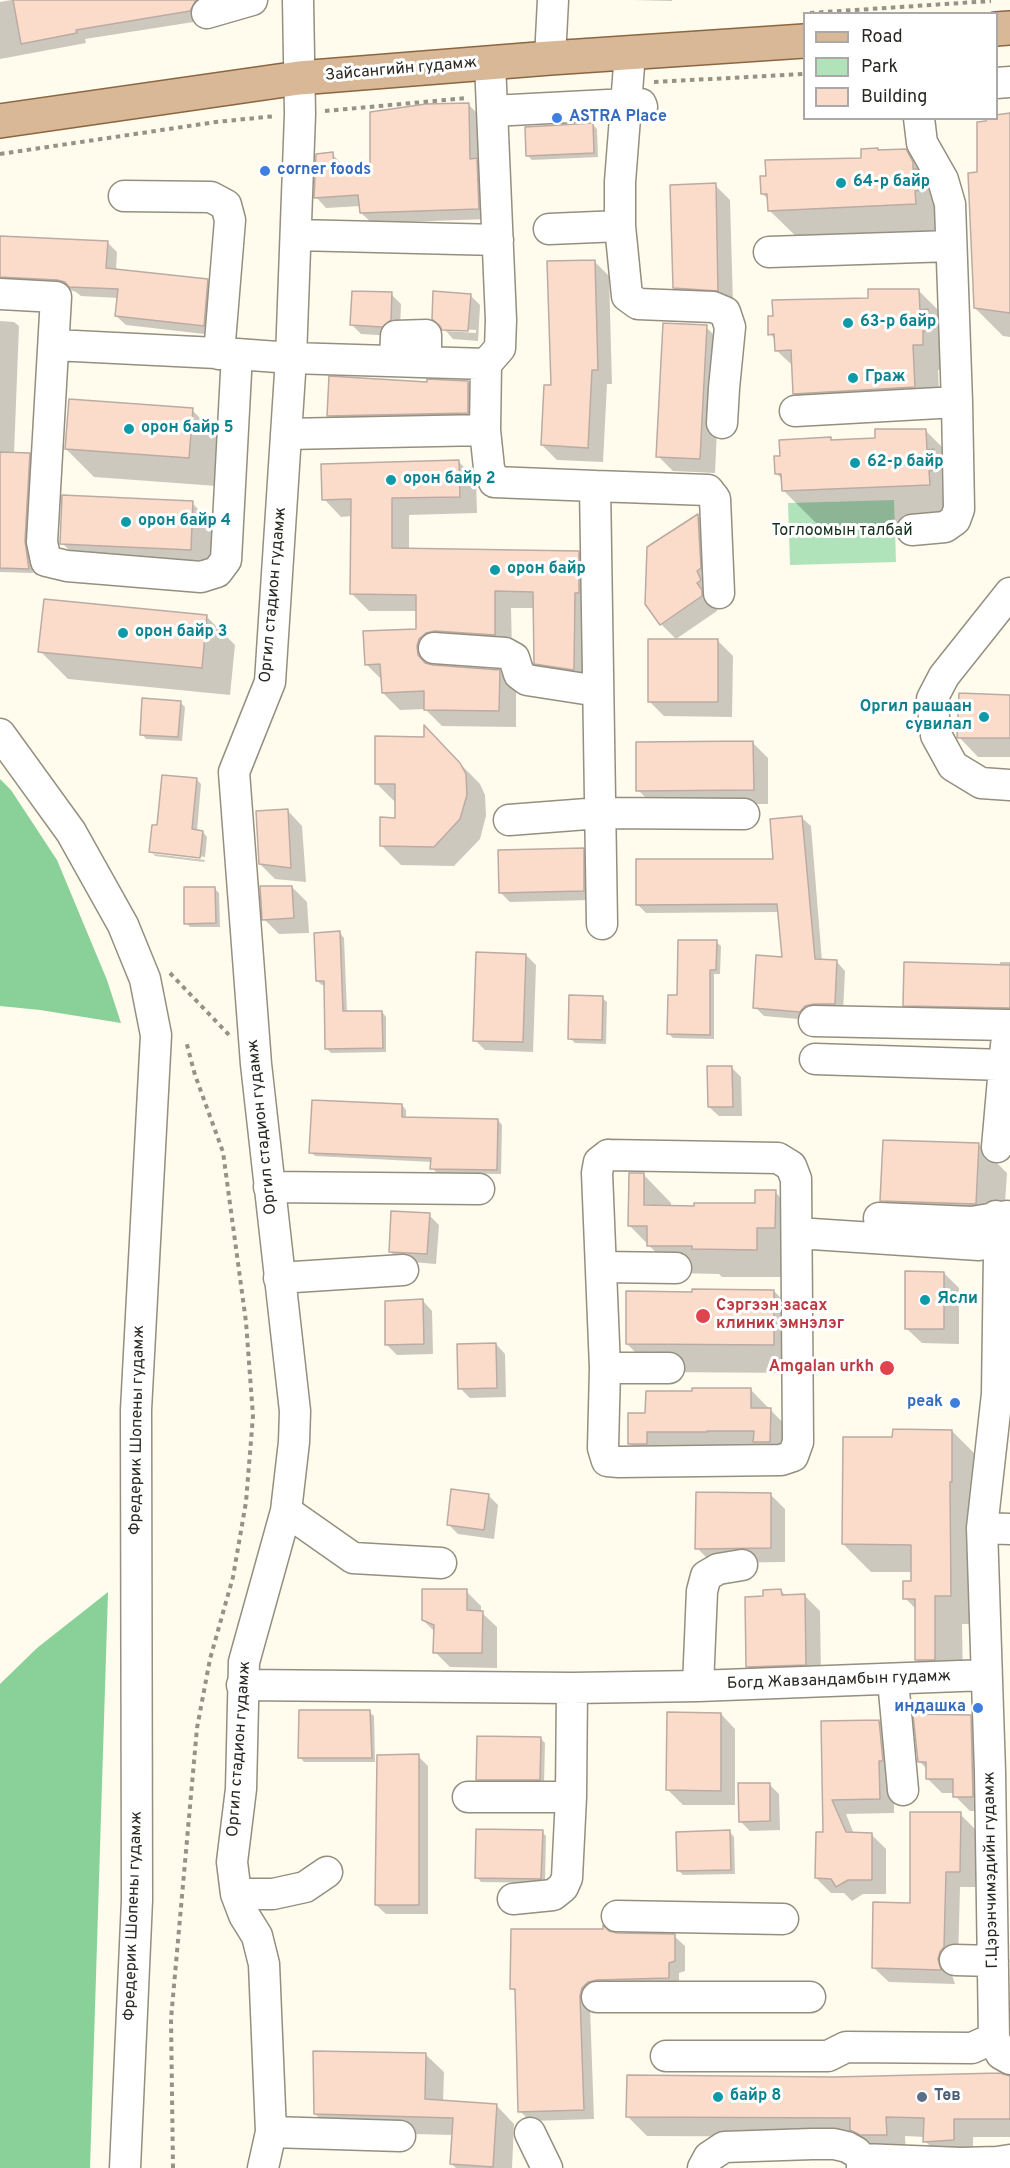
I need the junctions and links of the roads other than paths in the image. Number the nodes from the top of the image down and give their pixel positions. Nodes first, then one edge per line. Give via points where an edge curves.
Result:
1 (252, 0) edge
2 (298, 0) edge
3 (553, 0) edge
4 (207, 13) dead end
5 (803, 41) edge
6 (550, 58) junction
7 (490, 63) junction
8 (299, 78) junction
9 (632, 88) junction
10 (491, 103) junction
11 (919, 120) edge
12 (0, 121) edge
13 (124, 196) dead end
14 (620, 226) junction
15 (549, 229) dead end
16 (296, 235) junction
17 (498, 240) junction
18 (951, 246) junction
19 (769, 252) dead end
20 (0, 294) edge
21 (54, 345) junction
22 (228, 354) junction
23 (291, 358) junction
24 (486, 364) junction
25 (957, 402) junction
26 (795, 411) dead end
27 (722, 423) dead end
28 (485, 430) junction
29 (286, 434) junction
30 (595, 486) junction
31 (912, 530) dead end
32 (719, 593) dead end
33 (1010, 593) edge
34 (434, 648) dead end
35 (598, 691) junction
36 (0, 734) edge
37 (1010, 785) edge
38 (600, 813) junction
39 (744, 814) dead end
40 (509, 820) dead end
41 (602, 924) dead end
42 (814, 1021) dead end
43 (1009, 1025) edge
44 (815, 1059) dead end
45 (1004, 1065) junction
46 (997, 1147) dead end
47 (269, 1187) junction
48 (479, 1189) dead end
49 (865, 1217) dead end
50 (1005, 1220) edge
51 (797, 1233) junction
52 (602, 1267) junction
53 (676, 1268) dead end
54 (403, 1270) dead end
55 (279, 1278) junction
56 (1004, 1307) edge
57 (605, 1368) junction
58 (669, 1368) dead end
59 (286, 1511) junction
60 (996, 1529) edge
61 (441, 1563) dead end
62 (742, 1565) dead end
63 (986, 1675) junction
64 (893, 1680) junction
65 (242, 1684) junction
66 (698, 1686) junction
67 (572, 1688) junction
68 (1000, 1773) edge
69 (903, 1790) dead end
70 (468, 1797) dead end
71 (571, 1797) junction
72 (327, 1872) dead end
73 (236, 1894) junction
74 (513, 1899) dead end
75 (616, 1916) dead end
76 (783, 1918) dead end
77 (955, 1960) dead end
78 (993, 1961) junction
79 (597, 1997) dead end
80 (810, 1997) dead end
81 (1002, 2048) edge
82 (666, 2056) dead end
83 (271, 2132) junction
84 (530, 2133) dead end
85 (400, 2136) dead end
86 (1010, 2160) edge
87 (862, 2164) edge
88 (916, 2165) edge
89 (125, 2168) edge
90 (263, 2168) edge
91 (547, 2168) edge
92 (702, 2168) edge

1 - 4 street
2 - 8 street, Оргил стадион гудамж
3 - 6 street
5 - 9 main road, Зайсангийн гудамж
6 - 7 main road, Зайсангийн гудамж
6 - 9 main road, Зайсангийн гудамж
7 - 8 main road, Зайсангийн гудамж
7 - 10 street
8 - 12 main road, Зайсангийн гудамж
8 - 16 street, Оргил стадион гудамж
9 - 10 street
9 - 14 street via 620,182
10 - 17 street
11 - 18 street via 922,143 943,180 950,204
13 - 22 street via 211,197 226,205 230,220
14 - 15 street
14 - 27 street via 627,296 638,304 713,307 725,312 730,327
16 - 17 street
16 - 23 street, Оргил стадион гудамж
17 - 24 street via 500,348
18 - 19 street
18 - 25 street
20 - 21 street via 56,297
21 - 22 street
21 - 22 street via 42,542 46,561 201,577 217,572 226,560
22 - 23 street
23 - 24 street
23 - 29 street, Оргил стадион гудамж
24 - 28 street
25 - 26 street
25 - 31 street via 959,509 955,520 945,527
28 - 29 street
28 - 30 street via 494,482
29 - 47 street, Оргил стадион гудамж via 270,682 234,772
30 - 32 street via 708,490 715,499
30 - 35 street
33 - 37 street via 944,676 932,699 936,735 953,766 981,783
34 - 35 street via 505,653 514,658 519,674 527,680
35 - 38 street
36 - 89 street, Фредерик Шопены гудамж via 71,832 123,925 146,979 156,1035 136,1410 137,1900
38 - 39 street
38 - 40 street
38 - 41 street
42 - 43 street
43 - 45 street
44 - 45 street
45 - 46 street
47 - 48 street
47 - 55 street, Оргил стадион гудамж
49 - 50 street
50 - 51 street via 979,1245
50 - 56 street via 999,1254
51 - 52 street via 796,1179 791,1166 778,1158 608,1155 599,1162 597,1173
51 - 57 street via 798,1442 793,1456 781,1460 607,1461 603,1448
52 - 53 street
52 - 57 street
54 - 55 street
55 - 59 street, Оргил стадион гудамж via 295,1411
56 - 60 street via 997,1394
57 - 58 street
59 - 61 street via 353,1558
59 - 65 street, Оргил стадион гудамж via 244,1662
60 - 63 street
62 - 66 street via 718,1569 706,1576
63 - 64 street, Богд Жавзандамбын гудамж
63 - 68 street, Г.Цэрэнчимэдийн гудамж
64 - 66 street, Богд Жавзандамбын гудамж
64 - 69 street
65 - 67 street, Богд Жавзандамбын гудамж
65 - 73 street, Оргил стадион гудамж via 241,1789 232,1862
66 - 67 street, Богд Жавзандамбын гудамж
67 - 71 street
68 - 78 street, Г.Цэрэнчимэдийн гудамж
70 - 71 street
71 - 74 street via 567,1878 563,1887 553,1895
72 - 73 street via 305,1887 273,1894
73 - 83 street, Оргил стадион гудамж via 257,1936 264,1964
75 - 76 street
77 - 78 street
78 - 81 street, Г.Цэрэнчимэдийн гудамж
79 - 80 street
81 - 82 street via 846,2047 828,2056
83 - 85 street
83 - 90 street, Оргил стадион гудамж
84 - 91 street
86 - 88 street
87 - 88 street
87 - 92 street via 856,2152 834,2144 724,2147 709,2157

